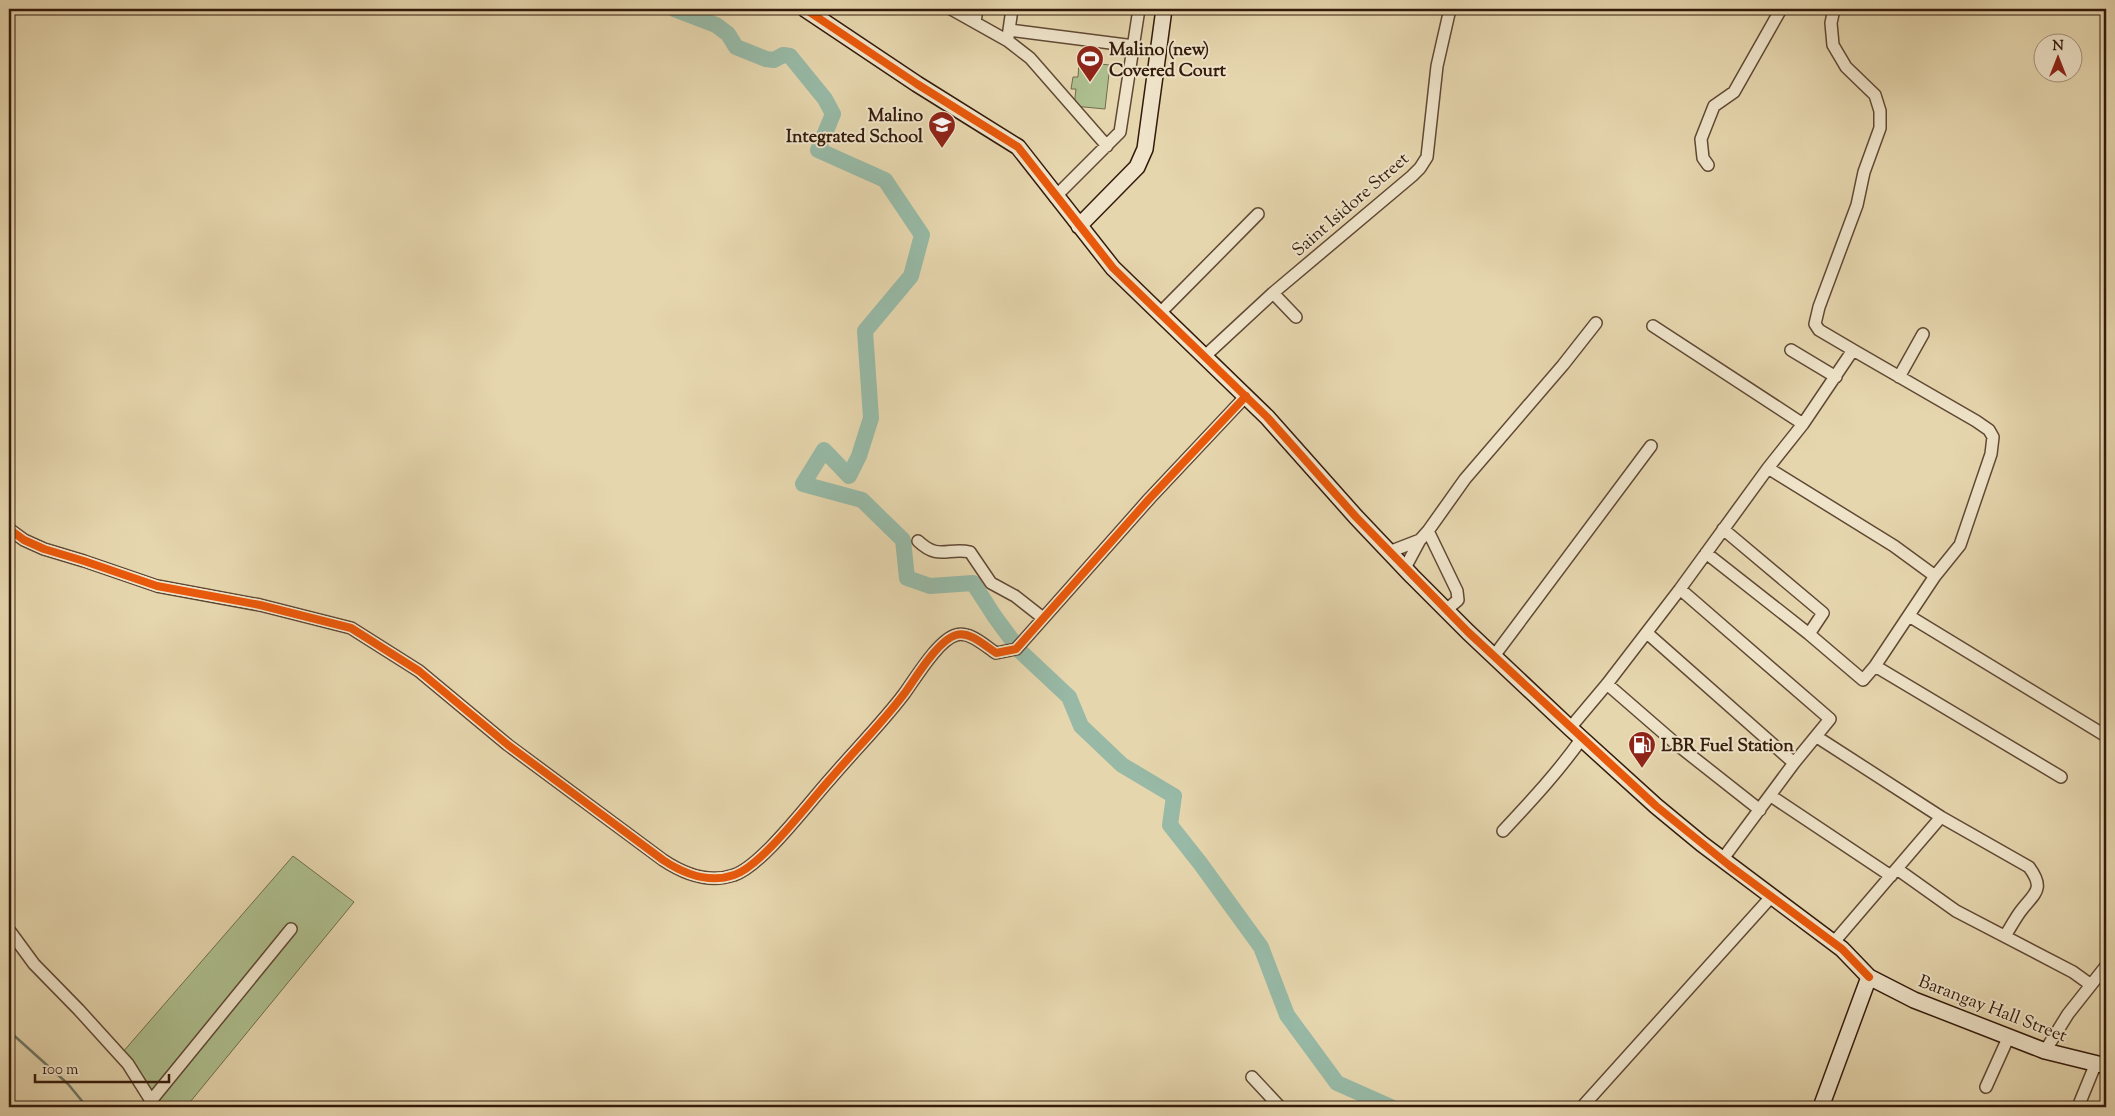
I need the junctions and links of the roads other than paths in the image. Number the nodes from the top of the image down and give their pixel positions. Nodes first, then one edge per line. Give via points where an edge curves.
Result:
1 (805, 9) edge
2 (951, 9) edge
3 (977, 9) edge
4 (1012, 9) edge
5 (1136, 9) edge
6 (1164, 9) edge
7 (1450, 9) edge
8 (1781, 9) edge
9 (1834, 9) edge
10 (975, 22) junction
11 (1008, 36) junction
12 (1134, 46) junction
13 (1107, 146) junction
14 (1708, 165) dead end
15 (1055, 197) junction
16 (1258, 214) dead end
17 (1078, 226) junction
18 (1273, 292) junction
19 (1160, 313) junction
20 (1296, 317) dead end
21 (1596, 323) dead end
22 (1653, 326) dead end
23 (1924, 334) dead end
24 (1791, 350) dead end
25 (1853, 350) junction
26 (1205, 356) junction
27 (1836, 377) junction
28 (1899, 377) junction
29 (1246, 396) junction
30 (1803, 424) junction
31 (1651, 446) dead end
32 (1768, 468) junction
33 (9, 529) edge
34 (1723, 529) junction
35 (1428, 531) junction
36 (1420, 540) junction
37 (918, 541) dead end
38 (1389, 552) junction
39 (1706, 553) junction
40 (1405, 568) junction
41 (1935, 576) junction
42 (1680, 589) junction
43 (1446, 610) junction
44 (1909, 616) junction
45 (1043, 618) junction
46 (1647, 633) junction
47 (1810, 634) junction
48 (1494, 656) junction
49 (1875, 666) junction
50 (1607, 684) junction
51 (1570, 728) junction
52 (2106, 736) edge
53 (1817, 737) junction
54 (1582, 738) junction
55 (1794, 764) junction
56 (2061, 777) dead end
57 (1771, 796) junction
58 (1760, 810) junction
59 (1941, 817) junction
60 (1503, 831) dead end
61 (1722, 860) junction
62 (1894, 873) junction
63 (1771, 897) junction
64 (291, 929) dead end
65 (9, 930) edge
66 (2005, 936) junction
67 (1834, 942) junction
68 (2106, 966) edge
69 (1869, 977) junction
70 (2091, 985) junction
71 (2009, 1036) junction
72 (2044, 1051) junction
73 (2101, 1065) edge
74 (1252, 1077) dead end
75 (1986, 1087) dead end
76 (152, 1104) edge
77 (1280, 1107) edge
78 (1582, 1107) edge
79 (1821, 1107) edge
80 (2078, 1107) edge

1 - 15 street via 916,84 1010,142 1025,155
2 - 10 street
3 - 10 street
4 - 11 street
5 - 12 street
6 - 17 street via 1145,149 1137,167
7 - 18 street, Saint Isidore Street via 1437,66 1425,162
8 - 14 street via 1734,92 1714,106 1701,139 1703,158
9 - 25 street via 1833,45 1846,67 1875,95 1880,111 1880,128 1864,172 1857,205 1815,324 1818,330
10 - 11 street
11 - 12 street
11 - 13 street
12 - 13 street via 1122,126
13 - 15 street
15 - 17 street
16 - 19 street
17 - 19 street via 1113,268
18 - 20 street
18 - 26 street, Saint Isidore Street
19 - 26 street
21 - 35 street via 1564,365 1465,479
22 - 30 street
23 - 28 street
24 - 27 street
25 - 27 street
25 - 28 street
26 - 29 street
27 - 30 street
28 - 41 street via 1976,421 1993,437 1991,454 1960,545
29 - 38 street
29 - 45 street
30 - 32 street
31 - 48 street
32 - 34 street
32 - 41 street via 1894,546
33 - 45 street via 44,549 157,586 299,614 363,634 420,671 508,745 663,860 681,872 699,877 732,876 754,864 898,702 948,639 961,634 970,636 996,653 1016,649
34 - 39 street
34 - 47 street via 1823,613
35 - 36 street
35 - 43 street via 1457,591 1458,600
36 - 38 street
36 - 40 street
37 - 45 street via 934,552 970,552 990,583 1015,596
38 - 40 street
39 - 42 street
39 - 47 street
40 - 43 street
41 - 44 street
42 - 46 street
42 - 53 street via 1830,719
43 - 48 street
44 - 49 street
44 - 52 street
46 - 50 street
46 - 55 street
47 - 49 street via 1862,680
48 - 51 street
49 - 56 street
50 - 51 street
50 - 58 street
51 - 54 street
53 - 55 street
53 - 59 street
54 - 60 street
54 - 61 street via 1656,806
55 - 57 street
57 - 58 street
57 - 62 street
58 - 61 street
59 - 62 street
59 - 66 street via 2029,867 2038,879 2037,894 2021,910
61 - 63 street
62 - 66 street via 1975,923
62 - 67 street
63 - 67 street
63 - 78 street
64 - 76 street
65 - 76 street via 34,964 128,1064
66 - 70 street
67 - 69 street
68 - 70 street
69 - 71 street, Barangay Hall Street via 1914,1000
69 - 79 street
70 - 72 street
71 - 72 street, Barangay Hall Street
71 - 75 street
72 - 73 street, Barangay Hall Street
73 - 80 street
74 - 77 street

